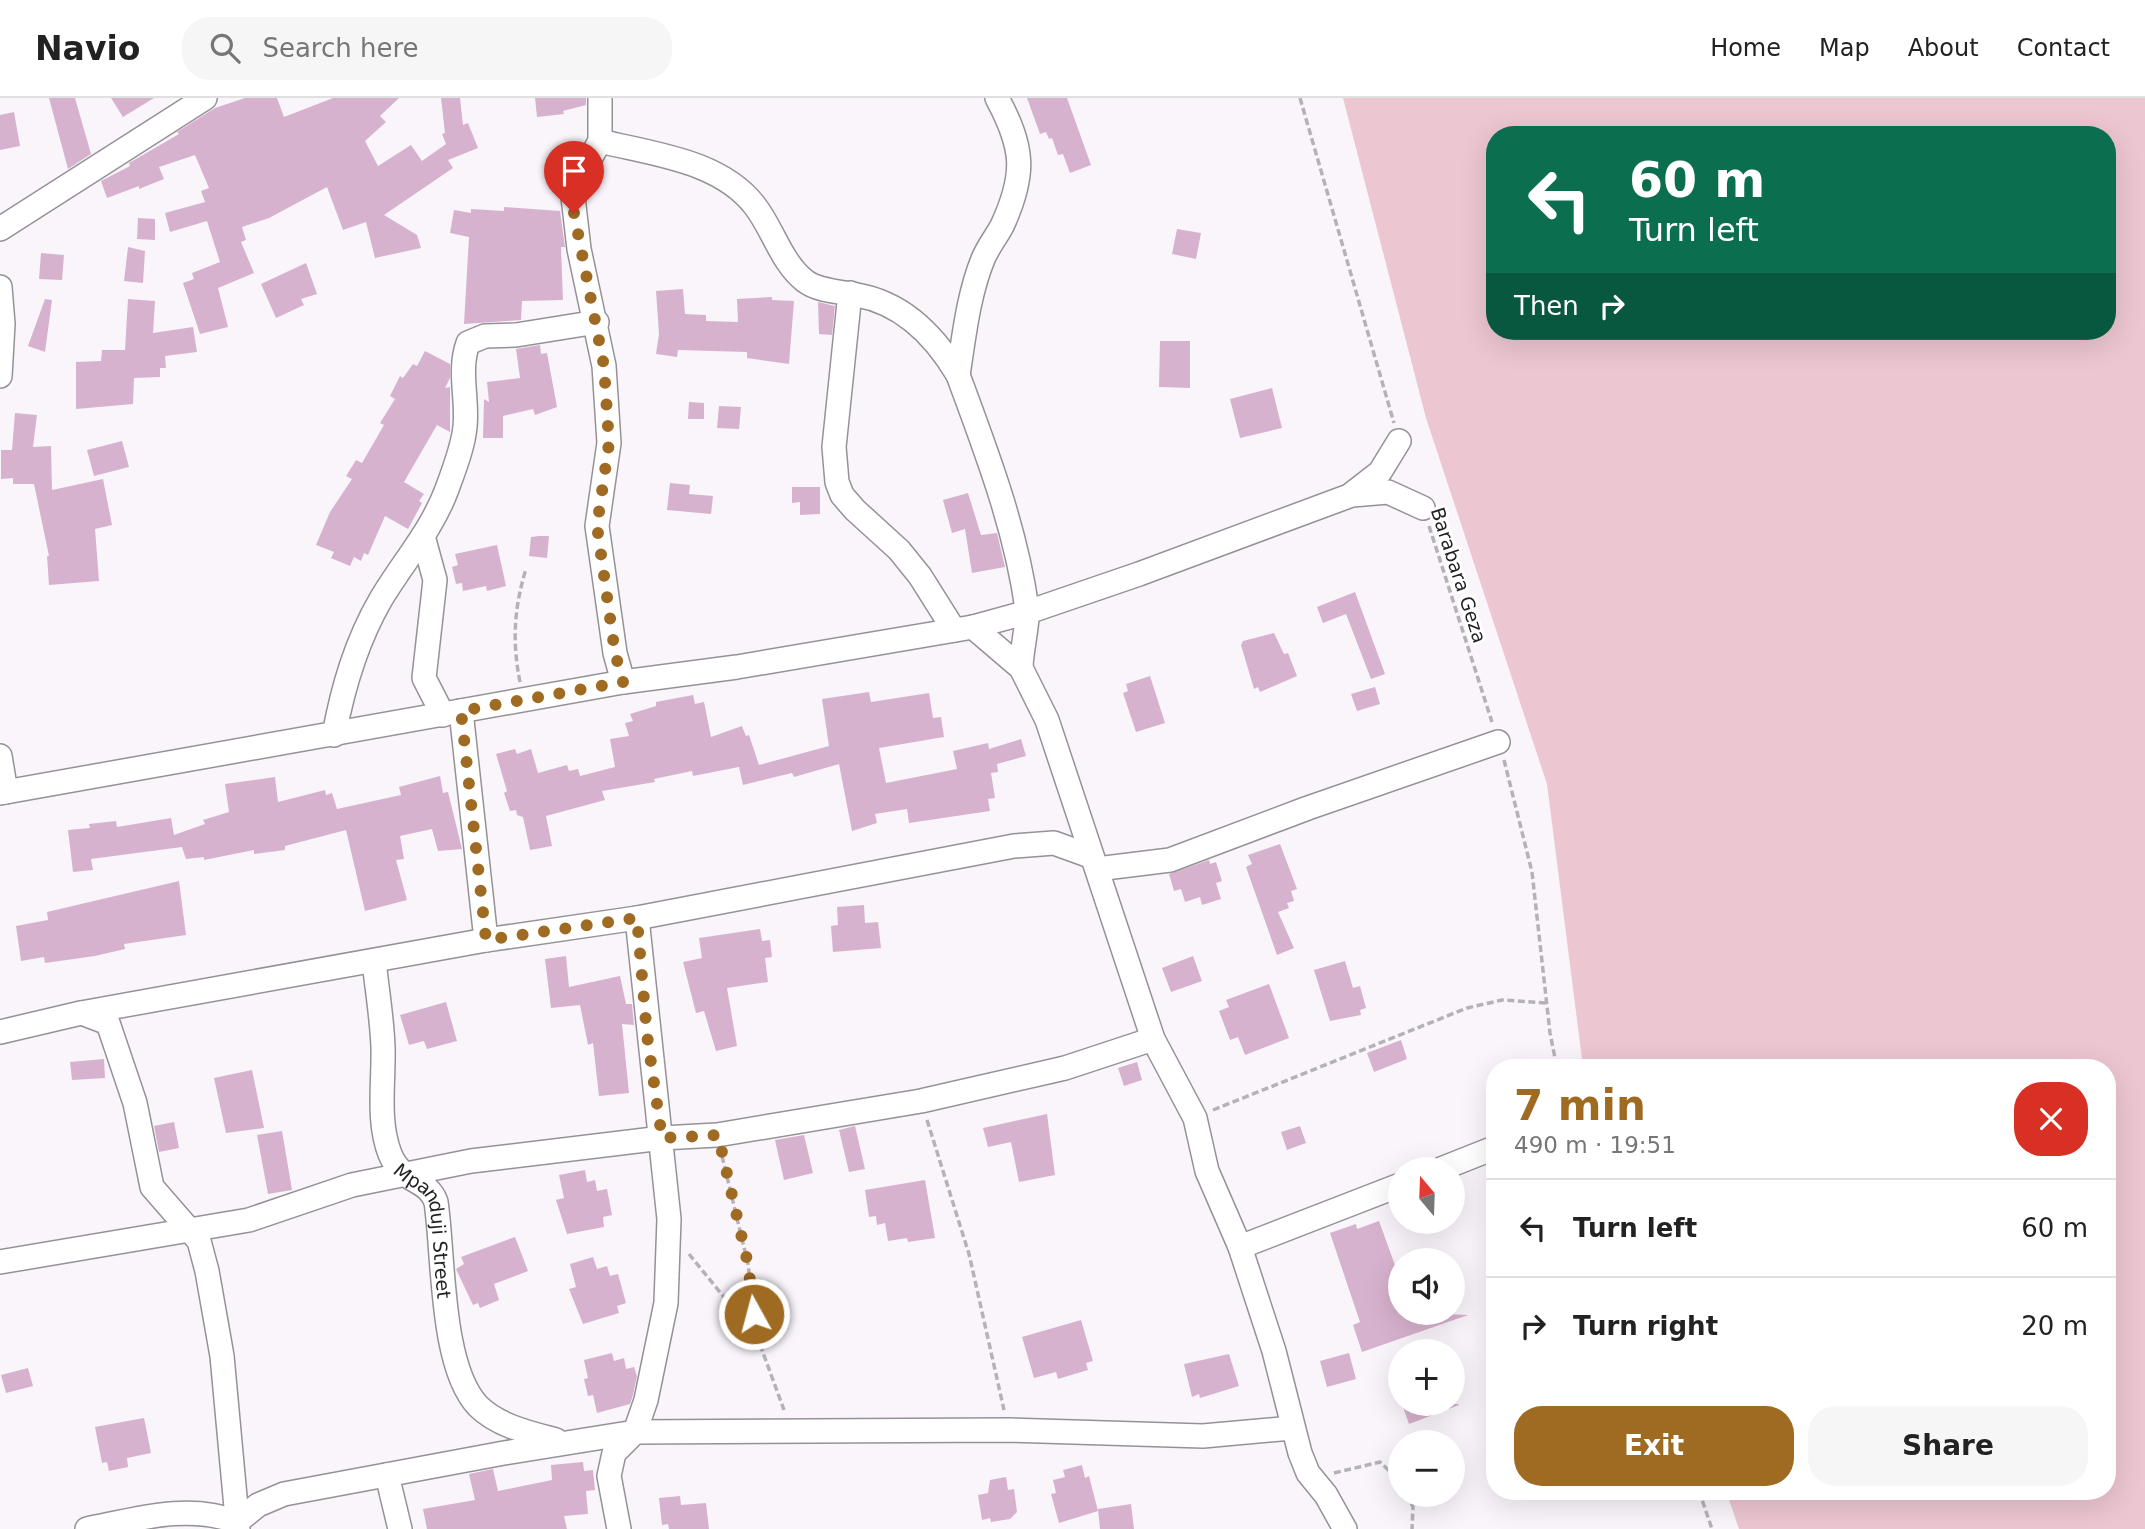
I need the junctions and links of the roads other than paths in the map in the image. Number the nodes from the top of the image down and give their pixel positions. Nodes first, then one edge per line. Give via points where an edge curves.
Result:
1 (205, 98) edge
2 (600, 98) edge
3 (998, 98) edge
4 (600, 141) junction
5 (0, 229) edge
6 (0, 288) edge
7 (850, 293) junction
8 (597, 322) junction
9 (0, 376) edge
10 (958, 376) junction
11 (1399, 441) road end
12 (1349, 496) junction
13 (1423, 508) road end
14 (423, 536) junction
15 (1028, 612) junction
16 (963, 629) junction
17 (1021, 668) junction
18 (623, 682) junction
19 (452, 713) junction
20 (334, 735) junction
21 (1498, 742) road end
22 (0, 756) edge
23 (3, 793) edge
24 (1072, 801) junction
25 (1042, 842) junction
26 (1094, 863) junction
27 (637, 918) junction
28 (486, 940) junction
29 (374, 961) junction
30 (81, 1013) junction
31 (0, 1032) edge
32 (1153, 1039) junction
33 (662, 1138) junction
34 (1486, 1151) edge
35 (1465, 1159) edge
36 (403, 1175) junction
37 (1388, 1190) edge
38 (187, 1228) junction
39 (1240, 1247) junction
40 (0, 1262) edge
41 (1292, 1428) junction
42 (635, 1432) junction
43 (566, 1442) junction
44 (387, 1475) junction
45 (238, 1525) edge
46 (87, 1529) edge
47 (400, 1529) edge
48 (619, 1529) edge
49 (1345, 1529) edge

1 - 5 street
2 - 4 street
3 - 10 street via 1020,154 1020,176 972,293
4 - 7 street via 699,167 720,177 755,205 792,268 807,283
4 - 8 street via 573,197 579,249
6 - 9 street
7 - 10 street via 894,306 937,346
7 - 16 street via 834,447 837,482 842,495 900,550
8 - 14 street via 485,336 468,343 461,360 465,427 447,490
8 - 18 street via 609,443 598,538
10 - 15 street via 998,484
11 - 12 street via 1380,472
12 - 13 street via 1388,492
12 - 15 street
14 - 19 street via 435,580 424,678
14 - 20 street via 381,599 359,643
15 - 16 street
15 - 17 street
16 - 17 street
16 - 18 street
17 - 24 street via 1047,720
18 - 19 street
19 - 20 street
19 - 28 street
20 - 23 street
21 - 26 street via 1170,860
22 - 23 street
24 - 25 street via 1063,821
24 - 26 street
25 - 26 street via 1065,846
25 - 27 street
26 - 32 street
27 - 28 street
27 - 33 street
28 - 29 street
29 - 30 street
29 - 36 street, Mpanduji Street via 386,1139
30 - 31 street
30 - 38 street via 108,1023 135,1103 152,1187
32 - 33 street via 1065,1068 920,1101 718,1135
32 - 39 street via 1195,1118 1207,1171
33 - 36 street via 527,1153
33 - 42 street via 669,1219 666,1303
34 - 35 street
36 - 38 street via 352,1185 249,1220
36 - 43 street, Mpanduji Street via 428,1187 436,1202 447,1318 458,1362 477,1405 500,1422
37 - 39 street
38 - 40 street
38 - 45 street via 199,1241 212,1295
39 - 41 street via 1274,1351
41 - 42 street via 1203,1436 1009,1430
41 - 49 street via 1308,1473
42 - 43 street
42 - 48 street via 614,1453 609,1476
43 - 44 street
44 - 45 street via 284,1494 258,1505
44 - 47 street
45 - 46 street via 198,1512

